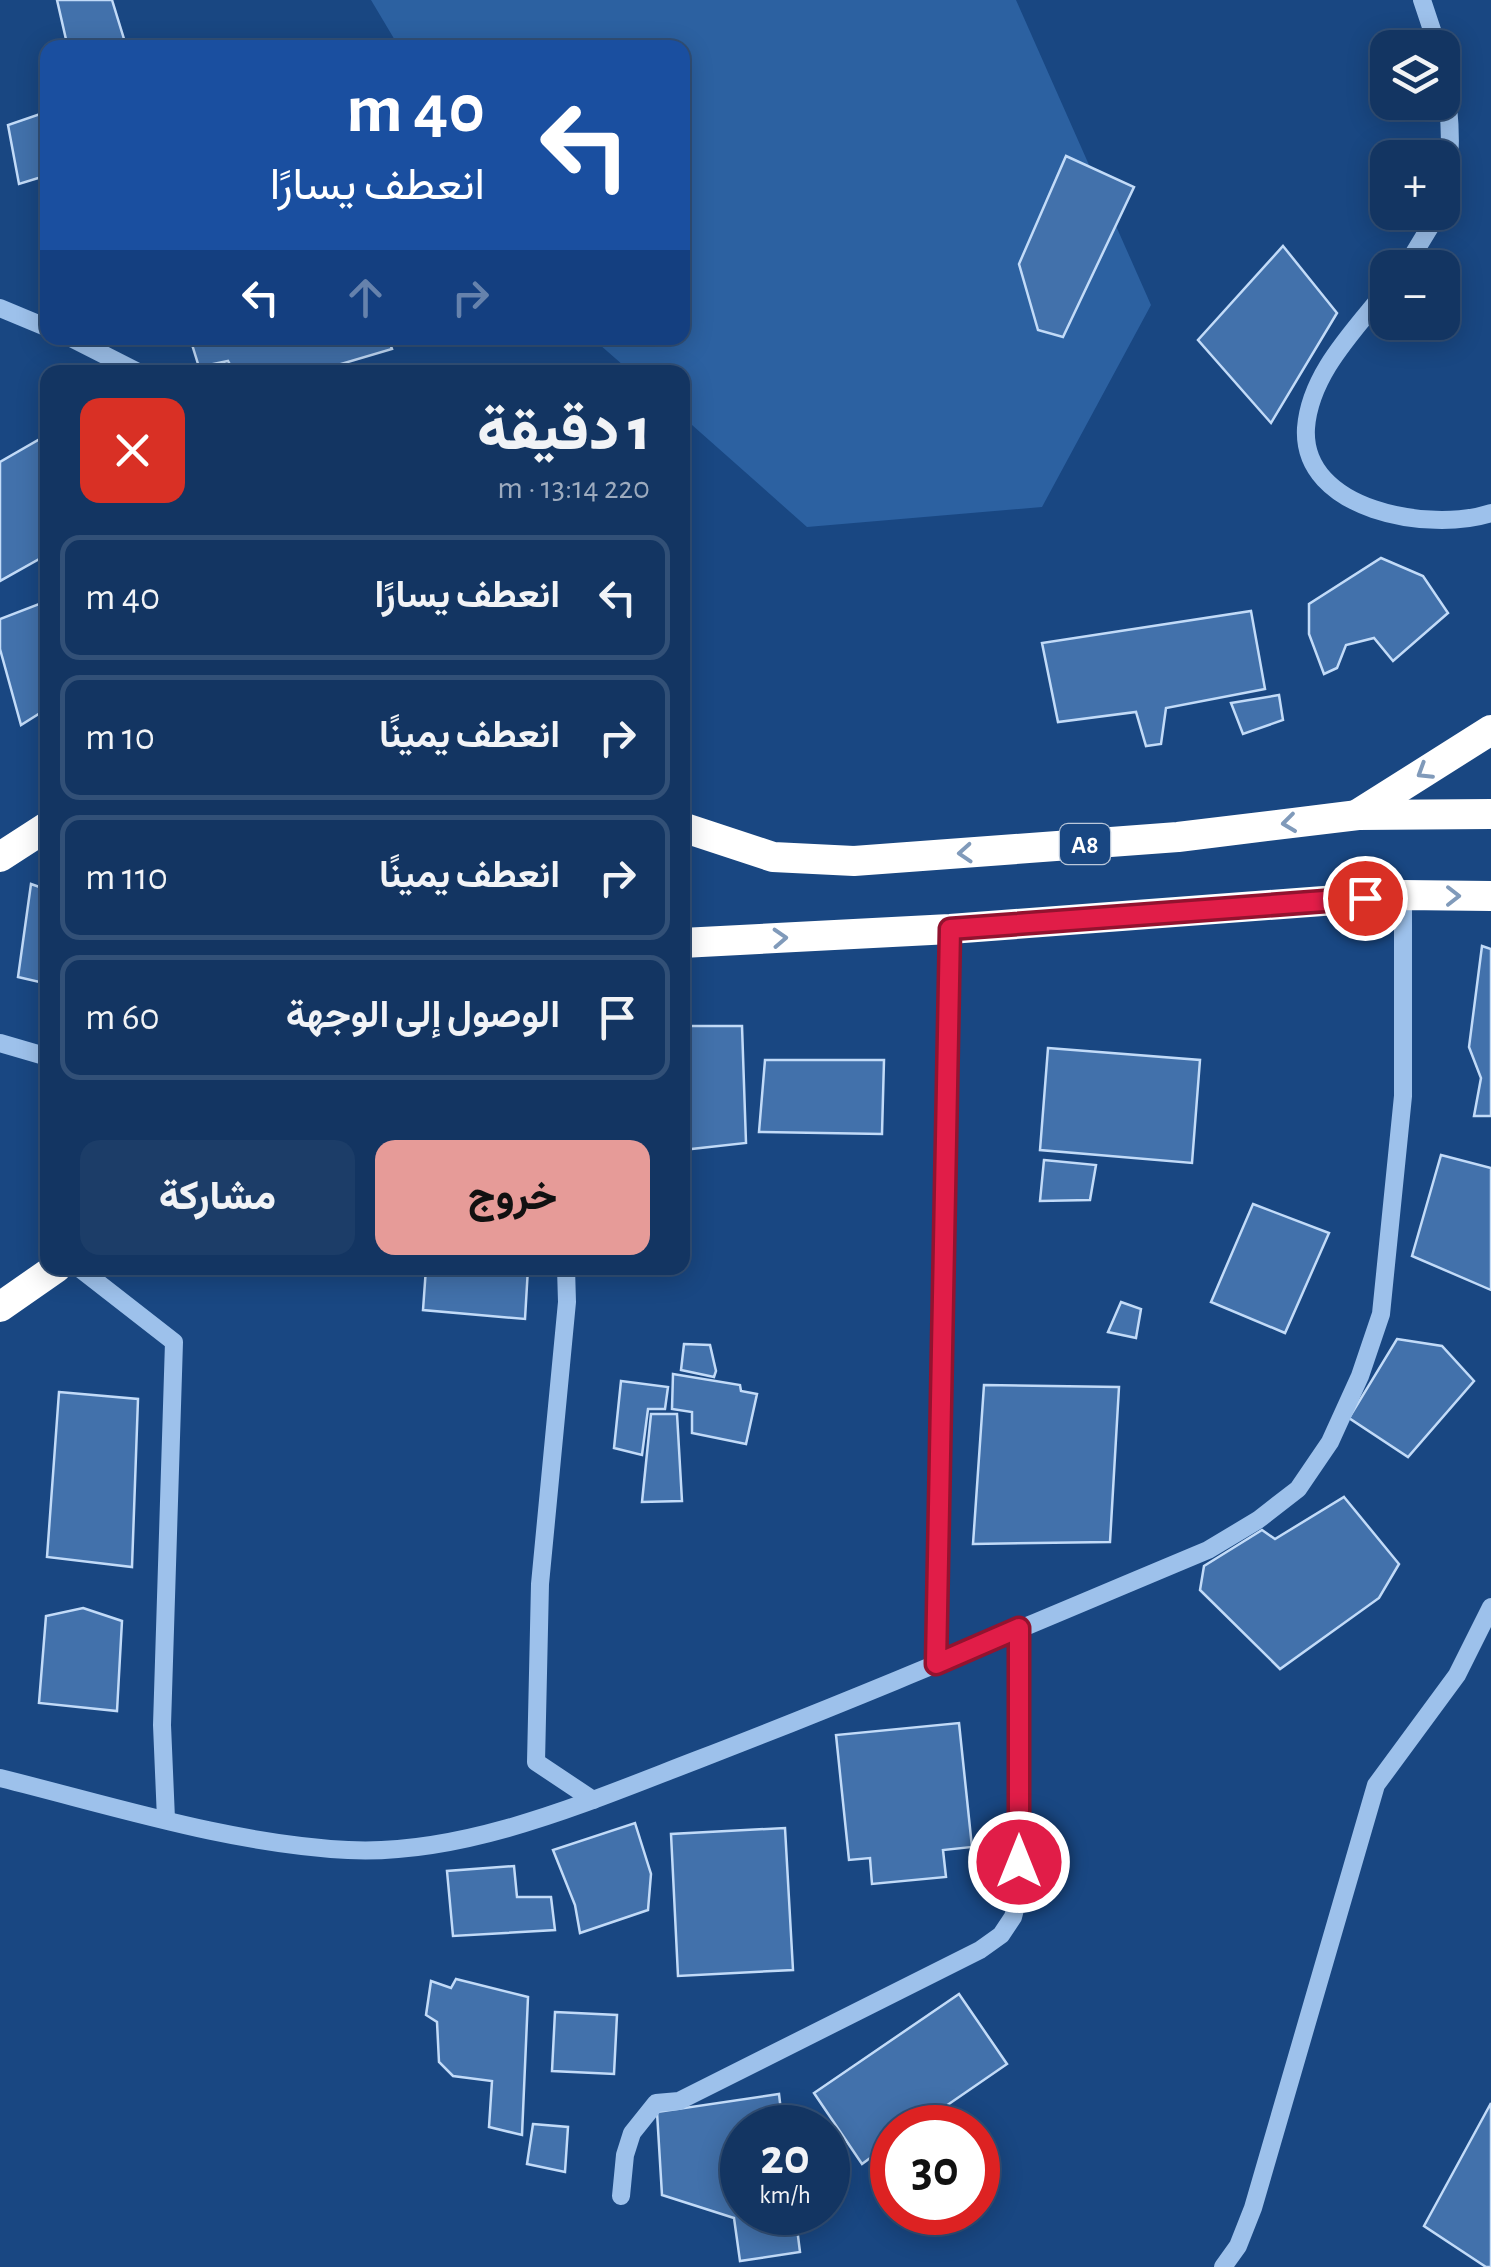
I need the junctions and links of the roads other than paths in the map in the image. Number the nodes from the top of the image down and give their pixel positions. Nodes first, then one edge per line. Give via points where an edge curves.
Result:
1 (1422, 0) edge
2 (1432, 30) edge
3 (0, 308) edge
4 (1370, 313) edge
5 (40, 325) edge
6 (85, 345) edge
7 (124, 365) edge
8 (1491, 513) edge
9 (1491, 730) edge
10 (1491, 814) edge
11 (1358, 815) junction
12 (690, 830) edge
13 (40, 831) edge
14 (0, 857) edge
15 (1403, 895) junction
16 (1491, 896) edge
17 (950, 929) junction
18 (690, 943) edge
19 (0, 1043) edge
20 (40, 1055) edge
21 (46, 1275) edge
22 (88, 1275) edge
23 (566, 1275) edge
24 (0, 1308) edge
25 (1491, 1608) edge
26 (1019, 1628) junction
27 (936, 1664) junction
28 (0, 1778) edge
29 (593, 1800) junction
30 (166, 1818) junction
31 (622, 2196) dead end
32 (1223, 2267) edge

1 - 2 street
3 - 5 street
4 - 8 street via 1323,377 1306,425 1308,452 1326,480 1387,516
6 - 7 street
9 -> 11 highway
10 - 11 highway, A8
11 -> 12 highway, A8 via 1178,837 854,861 773,857
13 - 14 highway
15 -> 16 highway
15 - 17 highway
15 - 26 street via 1403,1096 1381,1314 1330,1442 1298,1490 1208,1550
18 -> 17 highway
17 - 27 street
19 - 20 street
21 - 24 highway
22 - 30 street via 174,1342 162,1725
23 - 29 street via 540,1584 536,1762
25 - 32 street via 1457,1675 1376,1785 1253,2208
26 - 27 street
26 - 31 street via 1019,1894 1001,1934 951,1968 679,2101 656,2103 632,2133
27 - 29 street
28 - 30 street
29 - 30 street via 457,1842 350,1850

